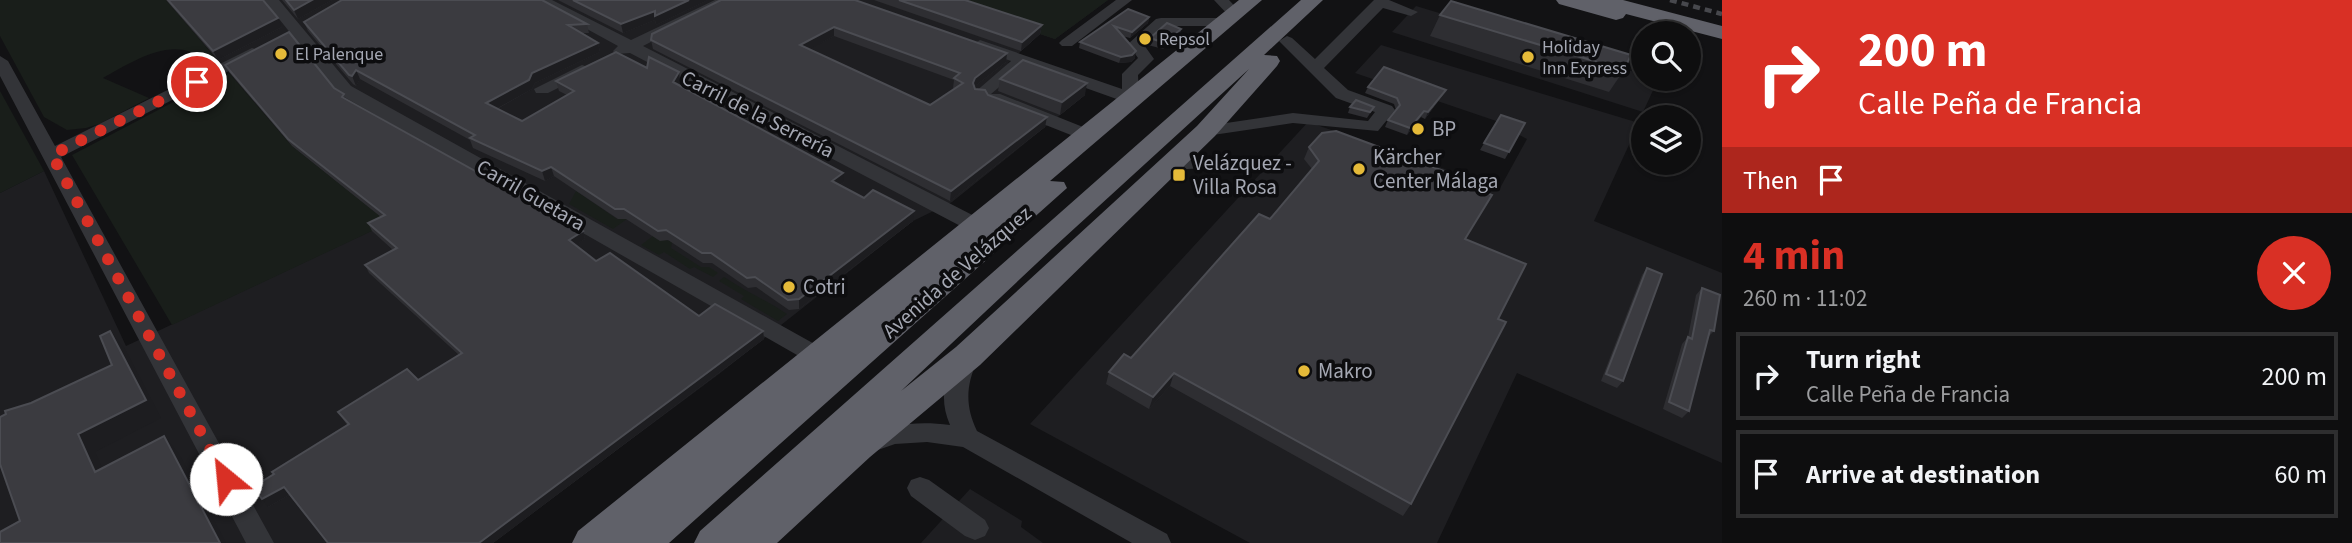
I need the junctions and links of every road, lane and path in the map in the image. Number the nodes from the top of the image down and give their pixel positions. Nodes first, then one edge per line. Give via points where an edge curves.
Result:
1 (271, 0) edge
2 (541, 0) edge
3 (726, 0) edge
4 (1125, 0) edge
5 (1313, 0) edge
6 (1320, 0) edge
7 (1566, 0) edge
8 (1599, 0) edge
9 (1381, 1) edge
10 (1240, 5) edge
11 (1411, 12) dead end
12 (1641, 21) edge
13 (289, 32) junction
14 (1722, 33) edge
15 (1701, 37) edge
16 (970, 41) edge
17 (1287, 41) junction
18 (1067, 43) dead end
19 (1722, 43) edge
20 (630, 47) junction
21 (1022, 60) junction
22 (0, 61) edge
23 (1315, 68) junction
24 (191, 77) junction
25 (169, 82) dead end
26 (542, 89) dead end
27 (1131, 98) junction
28 (1206, 131) junction
29 (1087, 135) junction
30 (52, 155) junction
31 (1232, 162) dead end
32 (1171, 164) junction
33 (977, 226) junction
34 (968, 356) junction
35 (819, 357) junction
36 (968, 438) junction
37 (857, 447) junction
38 (919, 488) dead end
39 (975, 528) dead end
40 (260, 543) edge
41 (592, 543) edge
42 (641, 543) edge
43 (714, 543) edge
44 (744, 543) edge
45 (1157, 543) edge

1 - 13 street, Carril Guetara
2 - 20 street, Carril de la Serrería
3 - 20 street
4 - 18 street
5 - 43 highway, Avenida de Velázquez
6 - 17 highway via 1319,8
7 - 12 highway
8 - 14 highway
9 - 11 street
9 - 23 street
10 - 27 highway
10 - 42 highway, Avenida de Velázquez
13 - 24 street
13 - 35 street, Carril Guetara via 345,90
15 - 19 highway
16 - 21 street
17 - 23 street
17 - 28 highway
20 - 26 street
20 - 33 street, Carril de la Serrería
21 - 27 street
21 - 29 street via 988,95
22 - 30 street
23 - 28 street via 1342,94 1386,110 1372,127 1293,118
24 - 25 street
24 - 30 street
27 - 29 highway
28 - 32 highway
29 - 33 highway
30 - 40 street
31 - 32 street
32 - 34 highway
33 - 35 highway
34 - 36 street via 954,384 957,416
34 - 37 highway
35 - 41 highway
36 - 37 street via 927,432 894,434
36 - 45 street
37 - 44 highway
38 - 39 street

